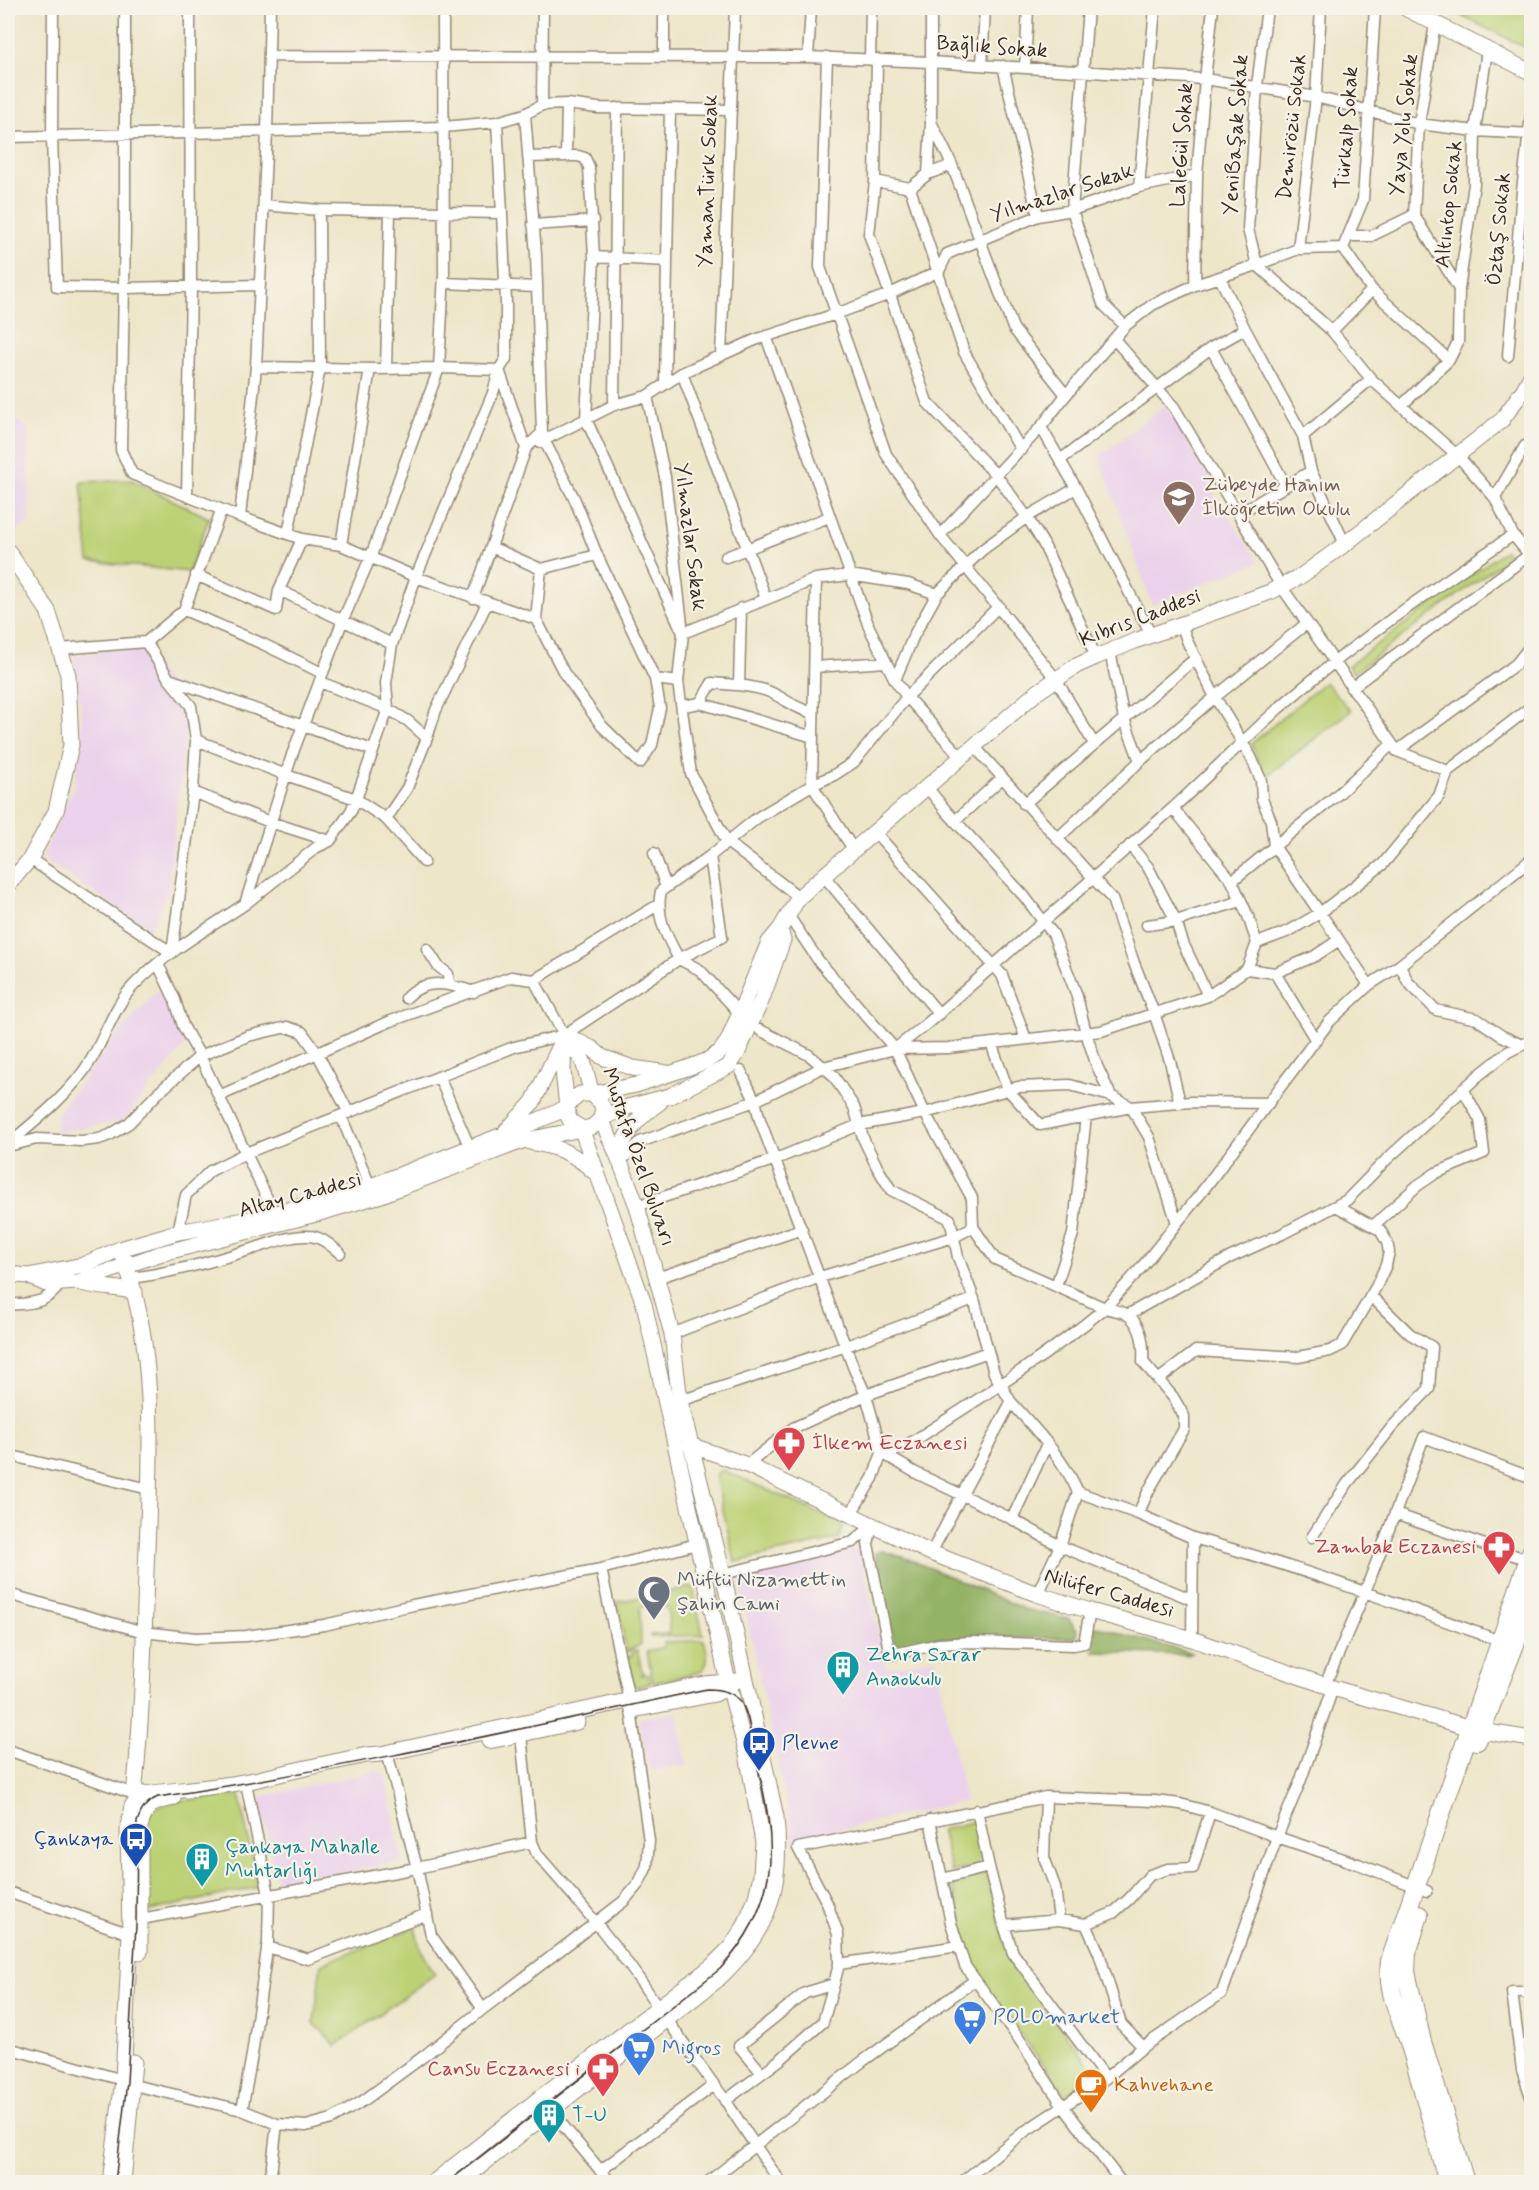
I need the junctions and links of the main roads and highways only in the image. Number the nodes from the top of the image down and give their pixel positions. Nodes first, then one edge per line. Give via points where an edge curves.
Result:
1 (1405, 8) edge
2 (1532, 73) edge
3 (1532, 374) edge
4 (8, 551) edge
5 (8, 885) edge
6 (780, 929) junction
7 (564, 1035) junction
8 (670, 1073) junction
9 (592, 1094) junction
10 (670, 1096) junction
11 (568, 1105) junction
12 (601, 1119) junction
13 (580, 1128) junction
14 (501, 1136) junction
15 (522, 1140) junction
16 (619, 1158) junction
17 (598, 1176) junction
18 (120, 1249) junction
19 (8, 1274) edge
20 (28, 1276) junction
21 (131, 1278) junction
22 (78, 1282) junction
23 (690, 1445) junction
24 (1530, 1555) edge
25 (1532, 1601) edge
26 (745, 1679) junction
27 (728, 1682) junction
28 (629, 1705) junction
29 (1475, 1729) junction
30 (1532, 1739) edge
31 (140, 1800) junction
32 (1422, 1889) junction
33 (662, 2014) junction
34 (128, 2083) junction
35 (110, 2182) edge
36 (123, 2182) edge
37 (434, 2182) edge
38 (460, 2182) edge
39 (1448, 2182) edge
40 (1465, 2182) edge

1 - 2 main road
3 - 6 main road, Kıbrıs Caddesi via 1502,420 1301,576 1103,654 1056,679 799,897
4 - 5 main road via 48,611 68,675 71,745 56,811 30,859
6 - 8 main road, Kıbrıs Caddesi via 769,942 731,1036 720,1052
6 - 10 main road, Kıbrıs Caddesi via 783,940 737,1054 729,1066
7 - 8 main road via 602,1057 633,1068
7 - 9 main road, Mustafa Özel Bulvarı via 583,1061
7 - 11 main road, Mustafa Özel Bulvarı via 563,1071
7 - 14 main road via 533,1102
8 - 9 main road, Kıbrıs Caddesi
9 - 11 main road via 575,1096
9 - 12 main road, Mustafa Özel Bulvarı via 603,1107
10 - 12 main road, Kıbrıs Caddesi via 624,1108
10 - 16 main road via 628,1130
11 - 13 main road, Mustafa Özel Bulvarı via 571,1122
11 - 14 main road, Altay Caddesi
12 - 13 main road via 592,1127
12 - 16 main road, Mustafa Özel Bulvarı
13 - 15 main road, Altay Caddesi
13 - 17 main road, Mustafa Özel Bulvarı
14 - 18 main road, Altay Caddesi via 370,1186
15 - 17 main road via 567,1152
15 - 21 main road, Altay Caddesi via 381,1195 159,1254
16 - 23 main road, Mustafa Özel Bulvarı via 637,1206 672,1334
17 - 27 main road, Mustafa Özel Bulvarı via 644,1304
18 - 20 main road, Altay Caddesi via 83,1265
18 - 21 main road
19 - 20 main road, Altay Caddesi
20 - 22 main road, Altay Caddesi via 46,1284
21 - 22 main road, Altay Caddesi
21 - 22 main road via 112,1287
21 - 31 main road via 148,1384 149,1489
23 - 26 main road, Mustafa Özel Bulvarı
23 - 29 main road, Nilüfer Caddesi via 747,1465 931,1553 1037,1594 1192,1638 1329,1687
24 - 29 main road
25 - 29 main road
26 - 27 main road
26 - 33 main road, Mustafa Özel Bulvarı via 776,1817 780,1850 776,1881 767,1914 754,1940 737,1961 717,1980
27 - 28 main road via 715,1694
27 - 33 main road, Mustafa Özel Bulvarı via 747,1754 763,1842 761,1875 744,1927 730,1948
28 - 31 main road via 521,1735 246,1788
28 - 31 main road via 268,1777 144,1794
29 - 30 main road, Nilüfer Caddesi
29 - 32 main road
31 - 34 main road via 144,1812 140,1827 141,1919
31 - 34 main road via 132,1806 128,1827
32 - 39 main road via 1390,1961 1388,1975
32 - 40 main road via 1406,1972 1422,2042
33 - 37 main road, Mustafa Özel Bulvarı via 545,2094
33 - 38 main road, Mustafa Özel Bulvarı
34 - 35 main road
34 - 36 main road

